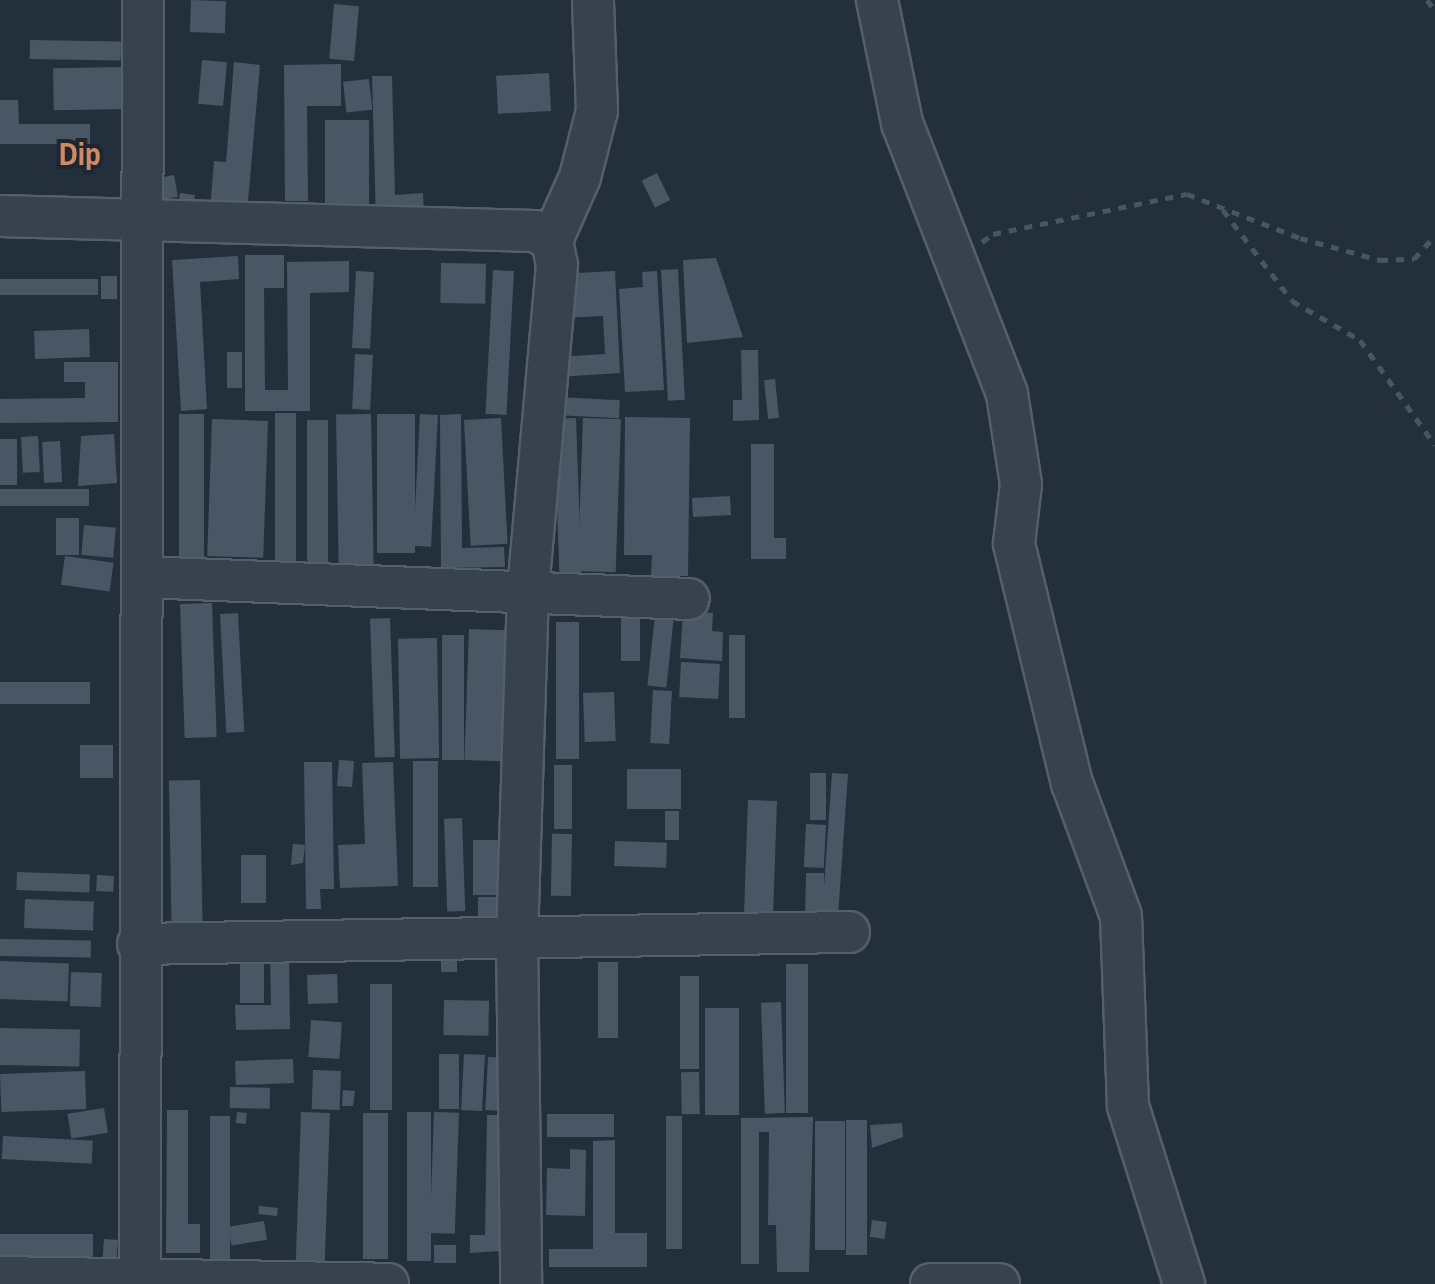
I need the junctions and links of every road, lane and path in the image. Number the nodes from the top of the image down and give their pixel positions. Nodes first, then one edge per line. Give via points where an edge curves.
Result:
1 (143, 0) edge
2 (593, 0) edge
3 (877, 0) edge
4 (1428, 0) edge
5 (1435, 10) edge
6 (1221, 208) junction
7 (0, 216) edge
8 (146, 222) junction
9 (1435, 236) edge
10 (552, 240) junction
11 (956, 260) junction
12 (1435, 444) edge
13 (142, 578) junction
14 (528, 590) junction
15 (688, 599) dead end
16 (850, 932) dead end
17 (517, 937) junction
18 (138, 944) junction
19 (0, 1277) edge
20 (141, 1281) edge
21 (388, 1284) edge
22 (520, 1284) edge
23 (931, 1284) edge
24 (999, 1284) edge
25 (1184, 1284) edge

1 - 8 street
2 - 10 street via 596,111 580,177
3 - 11 street via 902,123
4 - 5 path
6 - 9 path via 1380,260 1414,259
6 - 11 path via 1186,194 993,234
6 - 12 path via 1292,301 1360,340
7 - 8 street
8 - 10 street via 536,231
8 - 13 street
10 - 14 street via 558,265
11 - 25 street via 1007,394 1021,484 1014,544 1072,783 1121,916 1128,1106
13 - 14 street
13 - 18 street
14 - 15 street
14 - 17 street
16 - 17 street
17 - 18 street
17 - 22 street
18 - 20 street
19 - 20 street
20 - 21 street
23 - 24 street

